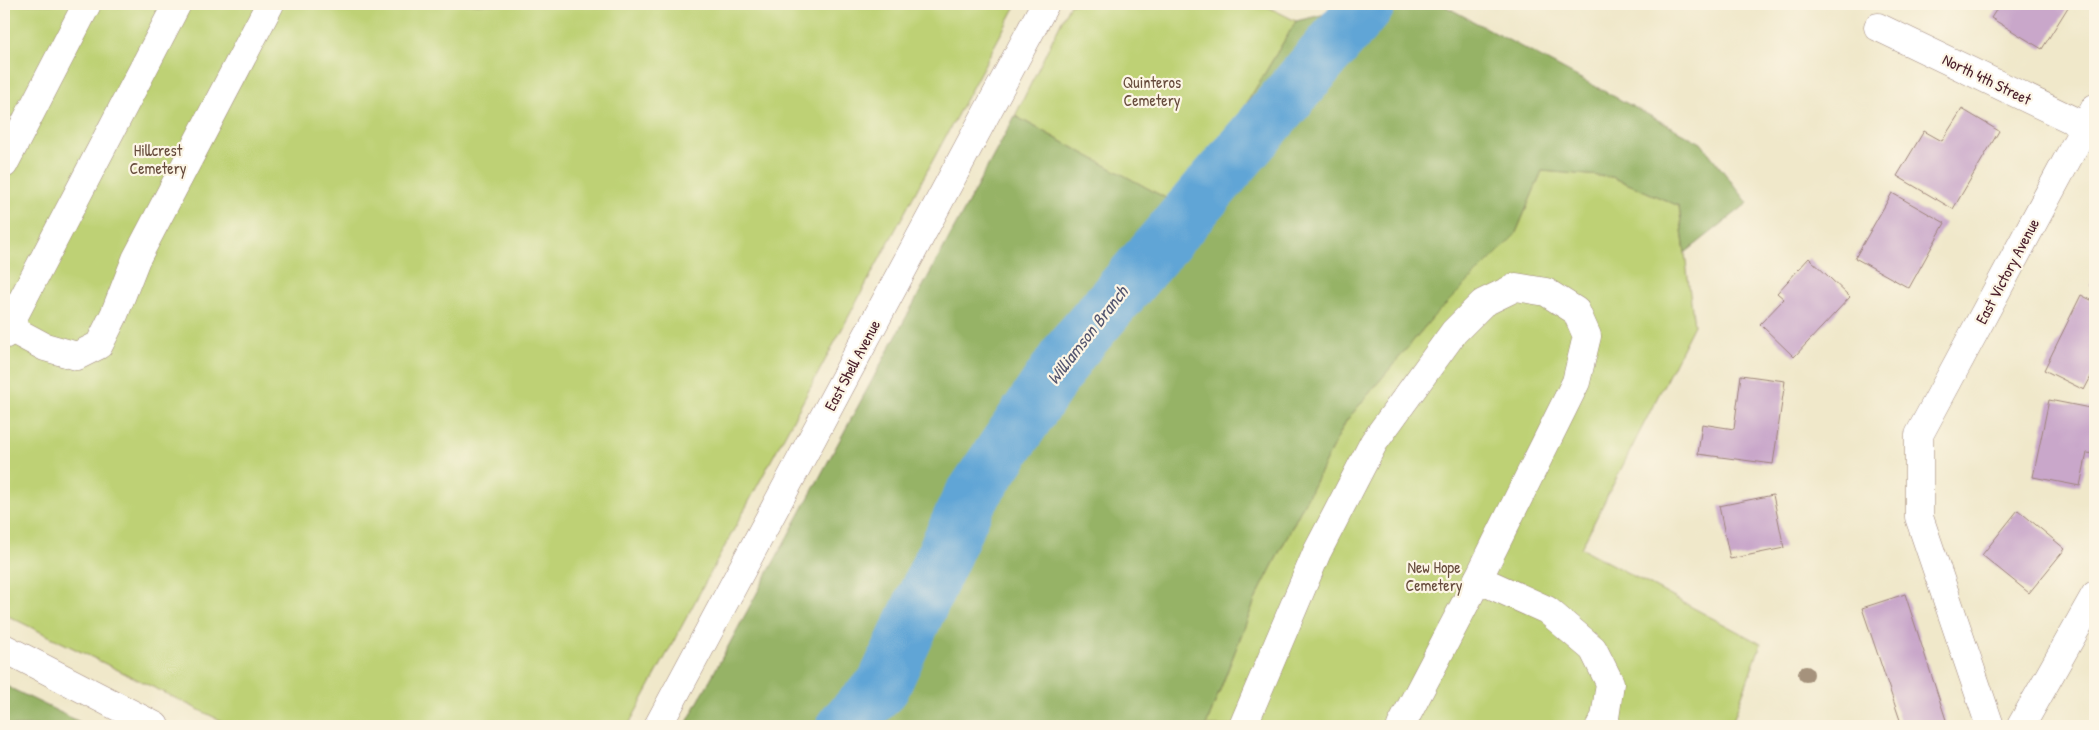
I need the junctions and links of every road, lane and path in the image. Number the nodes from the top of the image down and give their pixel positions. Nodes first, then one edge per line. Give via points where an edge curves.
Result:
1 (87, 4) edge
2 (177, 4) edge
3 (270, 4) edge
4 (1045, 4) edge
5 (1878, 27) dead end
6 (2092, 122) edge
7 (4, 164) edge
8 (5, 329) edge
9 (1478, 579) junction
10 (2095, 595) edge
11 (4, 648) edge
12 (154, 726) edge
13 (658, 726) edge
14 (1243, 726) edge
15 (1401, 726) edge
16 (1600, 726) edge
17 (1990, 726) edge
18 (2021, 726) edge

1 - 7 street
2 - 8 street
3 - 8 street via 136,259 100,345 77,356 45,347
4 - 13 street, East Shell Avenue
5 - 6 street, North 4th Street
6 - 17 street, East Victory Avenue via 1919,435 1919,517
9 - 14 street via 1576,382 1588,336 1576,312 1546,292 1516,287 1483,303 1454,332 1374,442 1317,552
9 - 15 street
9 - 16 street via 1546,610 1593,649 1610,683 1605,718
10 - 18 street
11 - 12 street

